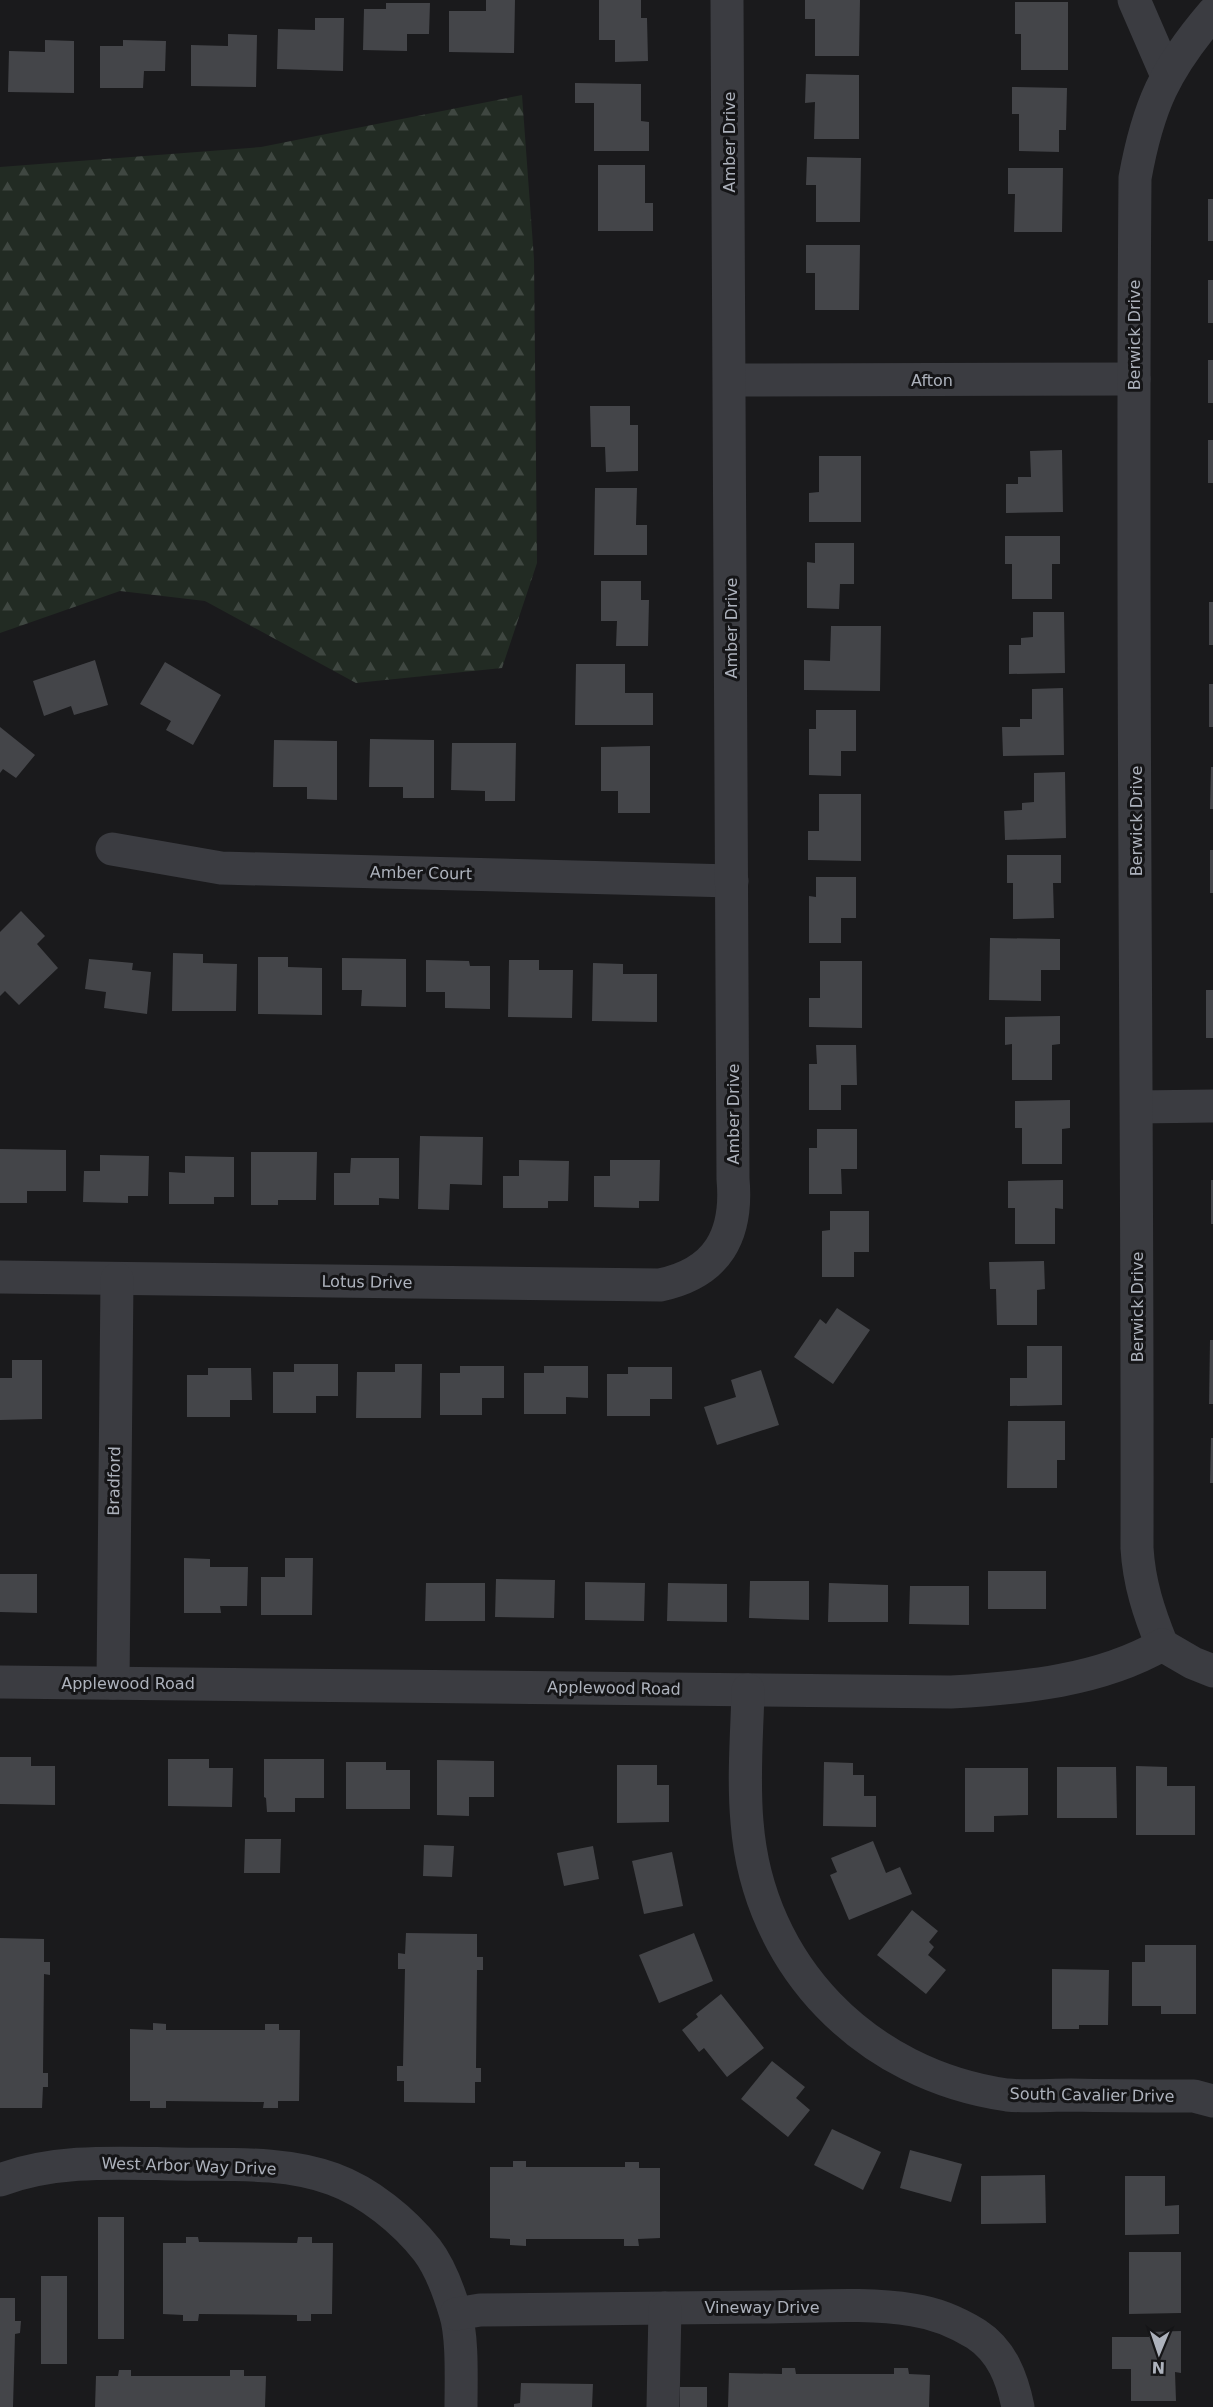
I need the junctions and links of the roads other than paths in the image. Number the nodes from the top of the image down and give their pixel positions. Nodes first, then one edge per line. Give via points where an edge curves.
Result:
1 (1134, 0) edge
2 (729, 2) edge
3 (1213, 13) edge
4 (1167, 76) junction
5 (1134, 379) junction
6 (730, 380) junction
7 (112, 849) dead end
8 (732, 881) junction
9 (1137, 1107) junction
10 (1213, 1107) edge
11 (721, 1248) joint
12 (0, 1277) edge
13 (117, 1279) junction
14 (1162, 1645) junction
15 (1213, 1671) edge
16 (0, 1682) edge
17 (113, 1683) junction
18 (748, 1690) junction
19 (1213, 2075) edge
20 (1179, 2096) junction
21 (1213, 2101) edge
22 (0, 2180) edge
23 (665, 2308) junction
24 (456, 2314) junction
25 (461, 2407) edge
26 (663, 2407) edge
27 (1018, 2407) edge

1 - 4 street
2 - 6 street, Amber Drive
3 - 4 street, Berwick Drive via 1182,50
4 - 5 street, Berwick Drive via 1142,139 1135,178
5 - 6 street, Afton
5 - 9 street, Berwick Drive
6 - 8 street, Amber Drive
7 - 8 street, Amber Court via 221,868
8 - 11 street, Amber Drive via 735,1206
9 - 10 street
9 - 14 street, Berwick Drive via 1137,1548 1140,1583
11 - 13 street, Lotus Drive via 689,1276 660,1285
12 - 13 street, Lotus Drive
13 - 17 street, Bradford
14 - 15 street
14 - 18 street, Applewood Road via 1137,1659 1096,1672 1006,1689
16 - 17 street, Applewood Road
17 - 18 street, Applewood Road
18 - 20 street, South Cavalier Drive via 747,1822 756,1878 785,1948 835,2013 898,2060 965,2086 1010,2095
19 - 20 street
20 - 21 street, South Cavalier Drive
22 - 24 street, West Arbor Way Drive via 52,2167 107,2163 256,2165 334,2180 392,2215 428,2251
23 - 24 street, Vineway Drive via 480,2310
23 - 26 street
23 - 27 street, Vineway Drive via 914,2310 950,2321 994,2349 1013,2384
24 - 25 street, West Arbor Way Drive

